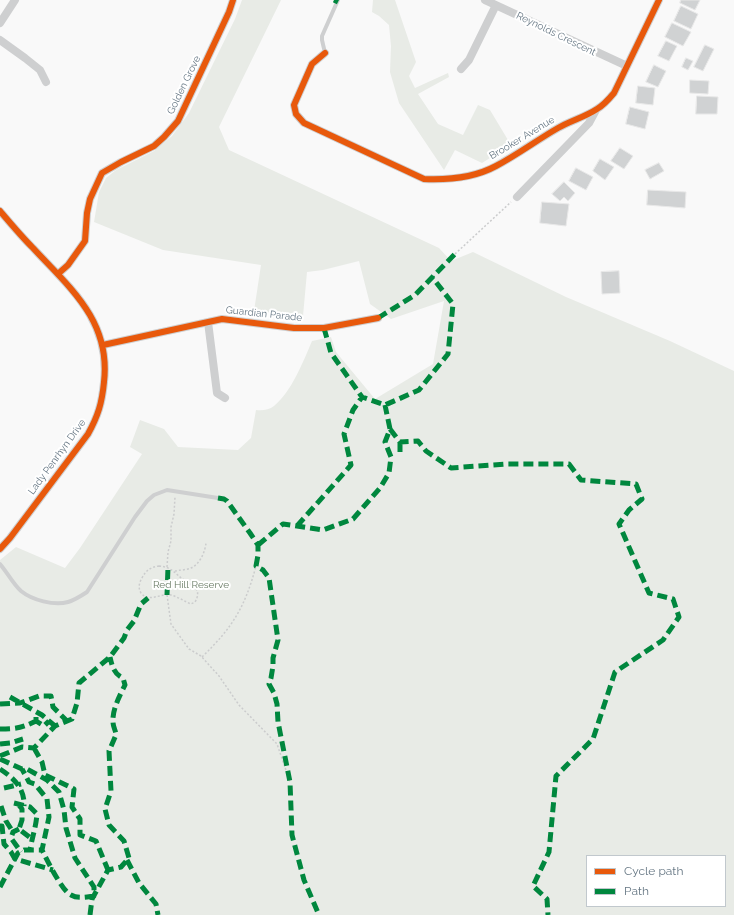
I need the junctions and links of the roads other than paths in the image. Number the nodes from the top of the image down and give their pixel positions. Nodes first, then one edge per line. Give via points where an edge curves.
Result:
1 (15, 0) edge
2 (233, 0) edge
3 (338, 0) edge
4 (485, 0) edge
5 (659, 0) edge
6 (496, 5) junction
7 (0, 23) edge
8 (0, 40) edge
9 (325, 53) joint
10 (627, 66) junction
11 (461, 69) dead end
12 (46, 82) dead end
13 (596, 110) junction
14 (517, 197) road end
15 (0, 212) edge
16 (58, 274) junction
17 (378, 318) dead end
18 (208, 322) junction
19 (103, 345) junction
20 (217, 393) junction
21 (225, 398) dead end
22 (210, 400) dead end
23 (218, 498) dead end
24 (0, 549) edge
25 (0, 564) edge

1 - 7 street
2 - 16 street, Golden Grove via 178,121 154,146 102,173 90,199 85,241 68,265
3 - 9 lane, Brooker Avenue via 322,36
4 - 6 street, Reynolds Crescent
5 - 10 street, Brooker Avenue
6 - 10 street, Reynolds Crescent
6 - 11 street
8 - 12 street via 40,70
9 - 13 street, Brooker Avenue via 312,64 294,105 296,114 304,122 424,179 458,178 495,167 559,128
10 - 13 street, Brooker Avenue via 614,93
13 - 14 street, Brooker Avenue via 589,124
15 - 16 street, Lady Penrhyn Drive
16 - 19 street, Lady Penrhyn Drive via 91,316
17 - 18 street, Guardian Parade via 324,328 294,328 222,319
18 - 19 street, Guardian Parade
18 - 20 street
19 - 24 street, Lady Penrhyn Drive via 105,373 102,402 96,419 77,449
20 - 21 street
20 - 22 street
23 - 25 lane via 167,490 154,494 87,592 66,603 38,600 28,596 20,590

